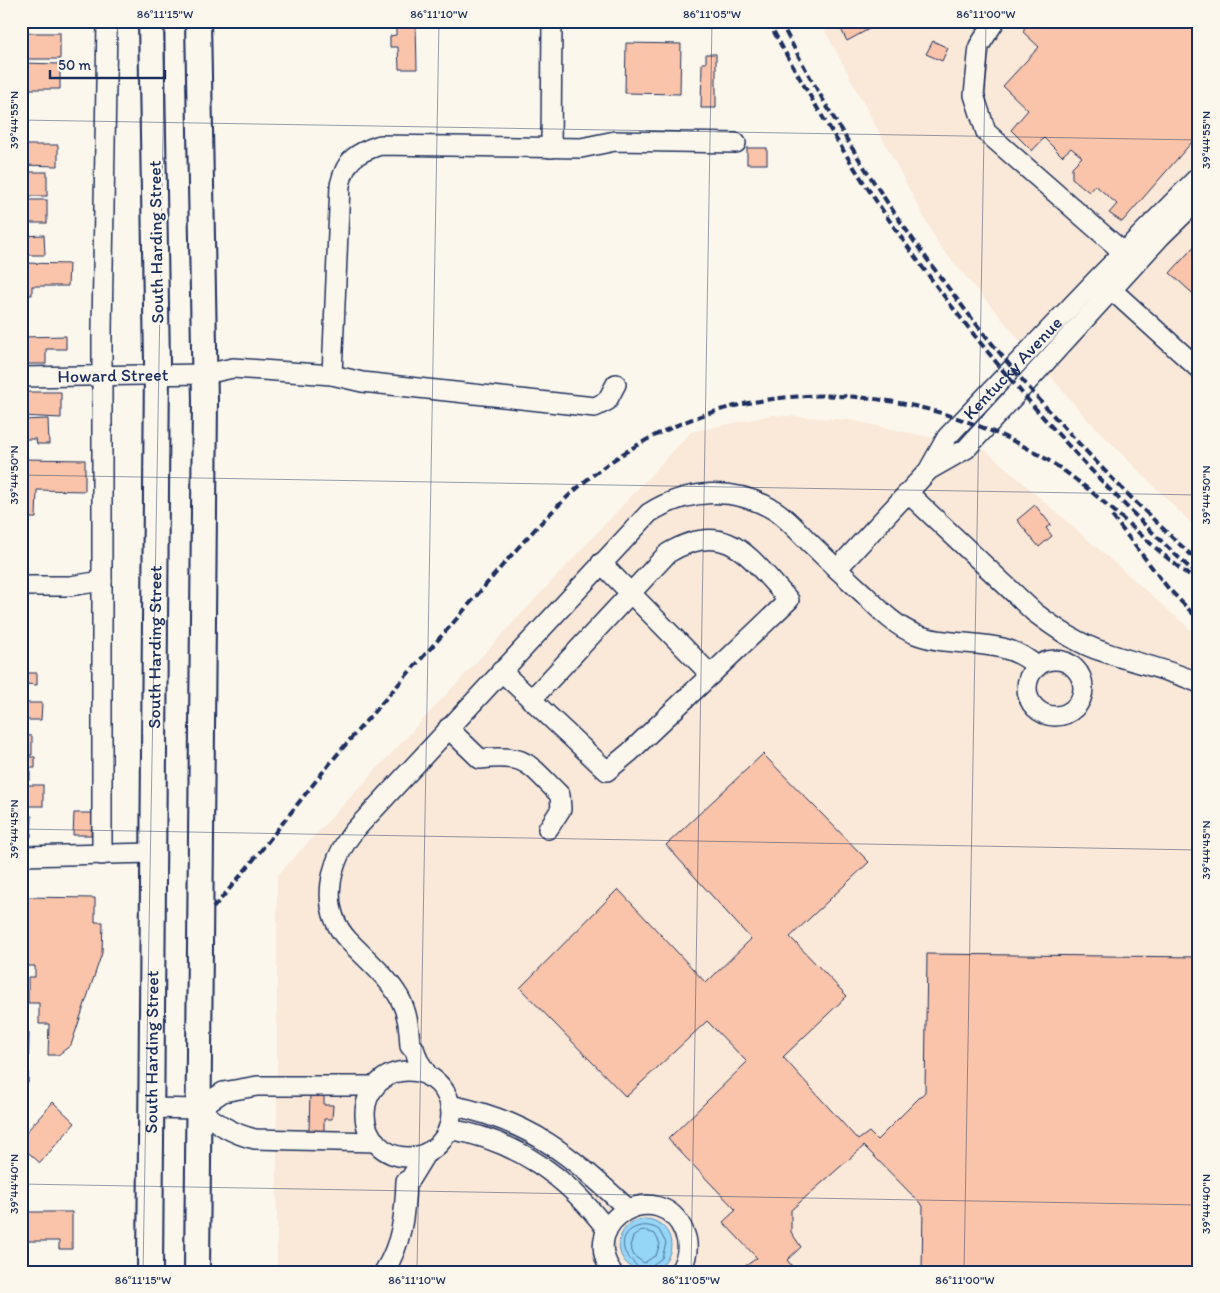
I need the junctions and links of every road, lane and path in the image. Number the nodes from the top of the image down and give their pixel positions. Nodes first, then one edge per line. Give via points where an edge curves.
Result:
1 (107, 21) edge
2 (151, 21) edge
3 (198, 21) edge
4 (552, 21) edge
5 (995, 21) edge
6 (736, 143) dead end
7 (551, 148) junction
8 (1199, 176) edge
9 (1199, 200) edge
10 (1123, 252) junction
11 (1105, 284) junction
12 (1199, 369) edge
13 (205, 374) junction
14 (158, 375) junction
15 (332, 375) junction
16 (102, 376) junction
17 (21, 378) edge
18 (616, 384) dead end
19 (908, 493) junction
20 (600, 563) junction
21 (837, 568) junction
22 (102, 582) junction
23 (21, 586) edge
24 (631, 593) junction
25 (1037, 667) dead end
26 (501, 671) junction
27 (710, 675) junction
28 (1199, 683) edge
29 (531, 700) junction
30 (448, 728) junction
31 (548, 829) dead end
32 (153, 853) junction
33 (102, 854) junction
34 (21, 856) edge
35 (410, 1046) junction
36 (429, 1077) junction
37 (382, 1081) junction
38 (450, 1105) junction
39 (151, 1108) junction
40 (198, 1109) junction
41 (448, 1129) junction
42 (381, 1146) junction
43 (426, 1153) junction
44 (406, 1181) junction
45 (628, 1209) junction
46 (151, 1218) junction
47 (607, 1230) junction
48 (137, 1272) edge
49 (150, 1272) edge
50 (197, 1272) edge
51 (384, 1272) edge
52 (612, 1272) edge
53 (679, 1272) edge

1 - 16 street
2 - 14 main road, South Harding Street
3 - 13 main road
4 - 7 street
5 - 10 street via 979,46 974,95 986,132
6 - 7 street via 615,141 581,148
7 - 15 street via 380,145 361,152 351,160 343,173 338,202
8 - 10 street, Kentucky Avenue
9 - 11 street
10 - 11 street, Kentucky Avenue
11 - 12 street
11 - 19 street, Kentucky Avenue via 947,437 928,471
13 - 14 street, Howard Street
13 - 15 street, Howard Street via 234,368
13 - 40 main road
14 - 16 street, Howard Street
14 - 32 main road, South Harding Street
15 - 18 street, Howard Street via 362,382 594,408 607,401
16 - 17 street, Howard Street
16 - 22 street
19 - 21 street, Kentucky Avenue
19 - 28 street via 1054,627 1103,652
20 - 21 street via 649,513 678,498 705,493 743,496 772,508
20 - 24 street
20 - 26 street
21 - 25 street via 894,622 915,634 948,642 997,646 1021,655
22 - 23 street
22 - 33 street
24 - 27 street
24 - 27 street via 668,553 685,543 721,539 740,548 789,600
24 - 29 street
26 - 29 street
26 - 30 street
27 - 29 street via 606,771
30 - 31 street via 480,759 511,757 525,761 560,795 561,809
30 - 35 street via 346,840 335,861 331,879 332,906 340,929 400,998 407,1015
32 - 33 street
32 - 39 main road, South Harding Street
33 - 34 street
35 - 36 street
35 - 37 street
36 - 37 street via 408,1071
36 - 38 street via 444,1091
37 - 40 street via 257,1086 223,1092
37 - 42 street via 367,1100 365,1112 366,1125
38 - 41 street
38 - 45 street via 505,1120 537,1135 580,1164
39 - 40 street
39 - 46 main road, South Harding Street
40 - 42 street via 225,1129 255,1139
40 - 50 main road
41 - 43 street via 439,1144
41 - 47 street via 492,1140 536,1162 578,1195
42 - 43 street via 406,1157
42 - 44 street
43 - 44 street
44 - 51 street via 401,1235
45 - 47 street via 616,1216
45 - 53 street via 655,1206 678,1221 687,1246
46 - 48 main road
46 - 49 main road, South Harding Street
47 - 52 street via 604,1251

